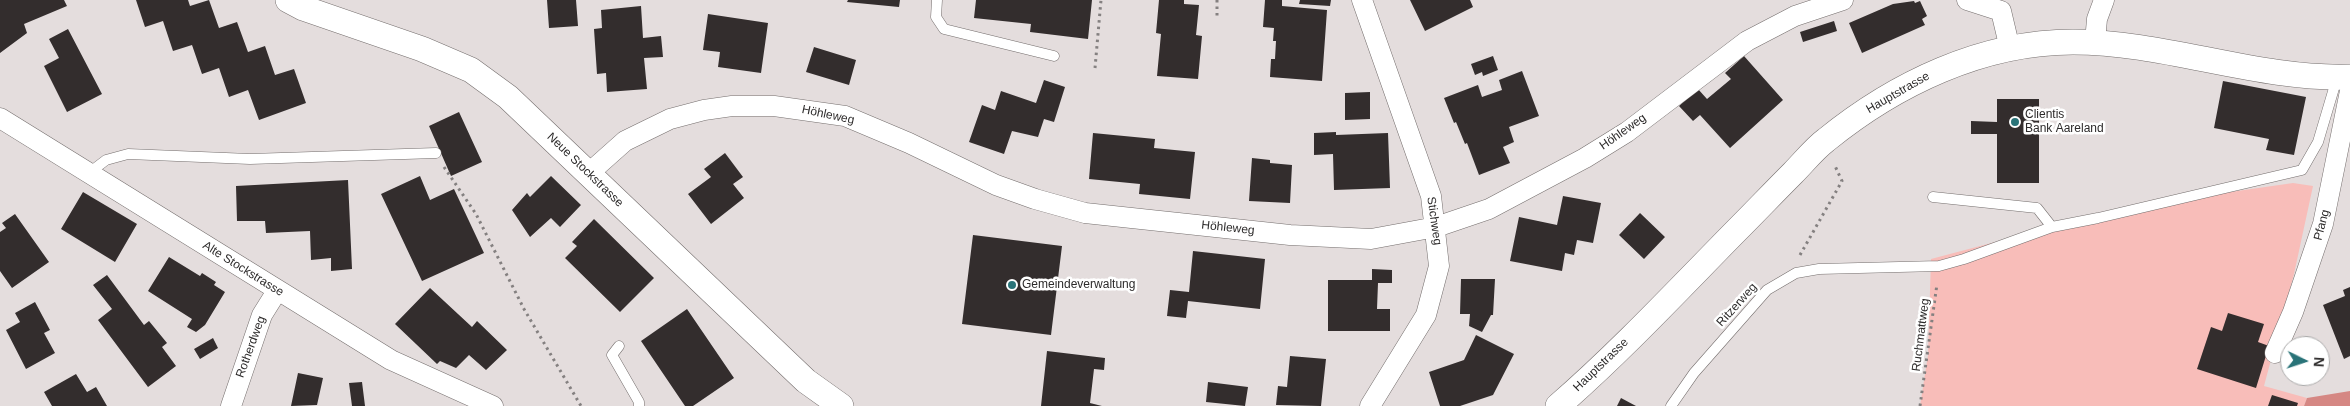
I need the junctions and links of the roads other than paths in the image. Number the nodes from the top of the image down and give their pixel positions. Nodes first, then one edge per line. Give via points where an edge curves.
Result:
1 (288, 0) edge
2 (937, 0) edge
3 (1362, 0) edge
4 (1843, 0) edge
5 (1967, 0) edge
6 (2104, 0) edge
7 (2095, 42) junction
8 (2010, 49) junction
9 (1054, 56) dead end
10 (2346, 82) edge
11 (0, 118) edge
12 (436, 153) road end
13 (588, 173) junction
14 (89, 174) junction
15 (1933, 197) dead end
16 (2052, 226) junction
17 (1436, 227) junction
18 (277, 291) junction
19 (619, 346) dead end
20 (2275, 353) dead end
21 (231, 406) edge
22 (493, 406) edge
23 (639, 406) edge
24 (841, 406) edge
25 (1370, 406) edge
26 (1558, 406) edge
27 (1671, 406) edge

1 - 13 street, Neue Stockstrasse via 471,70 508,97
2 - 9 lane via 936,18 944,29
3 - 17 street, Stichweg via 1431,196
4 - 17 street, Höhleweg via 1795,16 1747,41 1626,132 1585,158 1489,209
5 - 8 street via 2001,12
6 - 7 street via 2097,19
7 - 8 street, Hauptstrasse
7 - 10 street, Hauptstrasse
8 - 26 street, Hauptstrasse via 1951,65 1910,83 1824,141 1674,295
10 - 16 lane, Ritzerweg via 2302,170
10 - 20 street, Pfang via 2323,224 2293,312
11 - 14 street, Alte Stockstrasse
12 - 14 lane via 250,159 128,154 106,160
13 - 17 street, Höhleweg via 625,141 670,119 732,106 774,106 845,116 996,185 1085,212 1290,235 1371,239
13 - 24 street, Neue Stockstrasse via 806,381
14 - 18 street, Alte Stockstrasse
15 - 16 lane via 2037,208
16 - 27 lane, Ritzerweg via 1939,266 1819,268 1796,273 1767,290 1694,373
17 - 25 street, Stichweg via 1439,266 1426,315
18 - 21 street, Rotherdweg via 262,314
18 - 22 street, Alte Stockstrasse via 391,360
19 - 23 lane via 612,354

